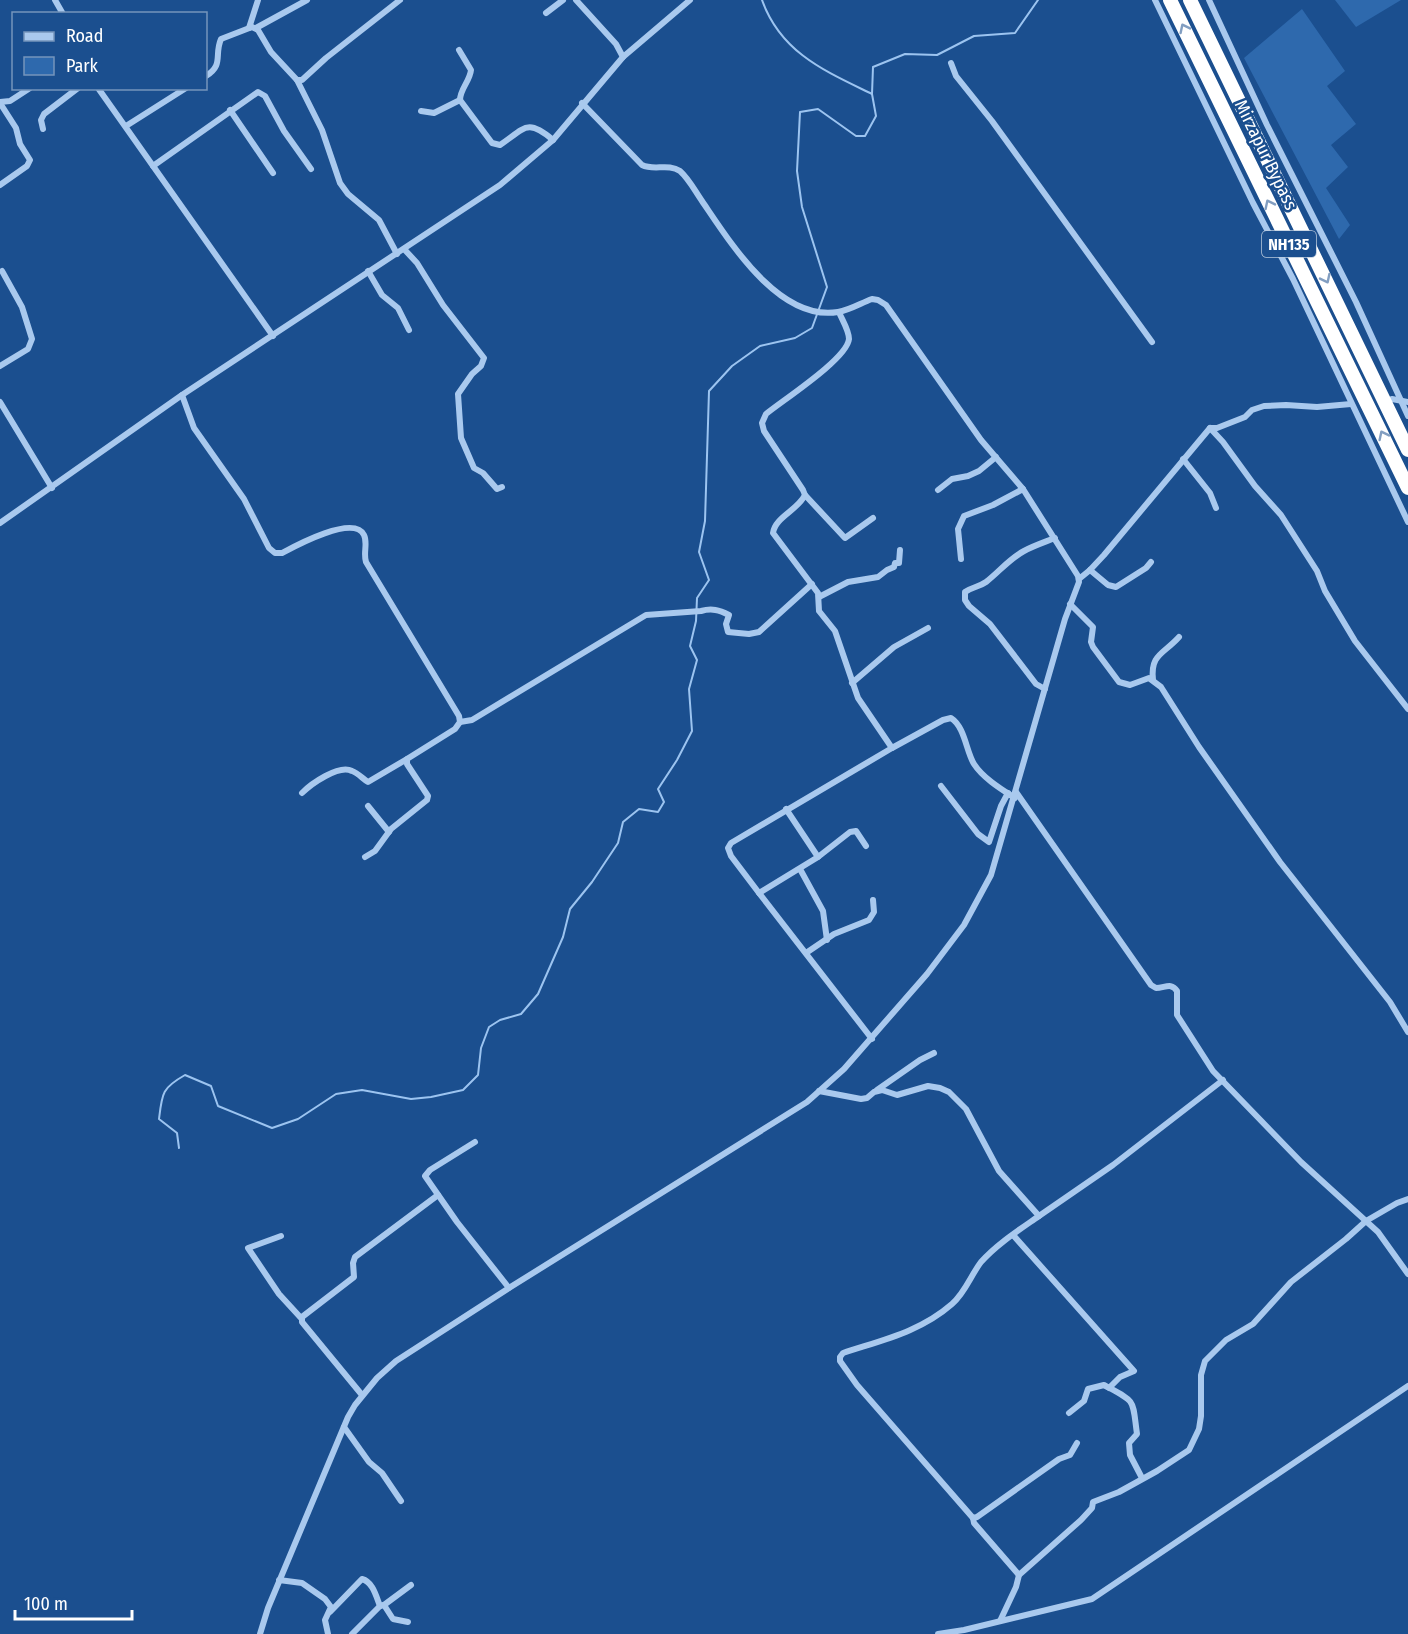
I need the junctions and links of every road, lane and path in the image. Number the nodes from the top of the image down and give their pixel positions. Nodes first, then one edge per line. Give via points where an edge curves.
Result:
1 (258, 0) edge
2 (307, 0) edge
3 (400, 0) edge
4 (563, 0) edge
5 (576, 0) edge
6 (690, 0) edge
7 (1155, 0) edge
8 (1170, 0) edge
9 (1190, 0) edge
10 (1209, 0) edge
11 (546, 13) dead end
12 (249, 28) junction
13 (256, 28) junction
14 (459, 50) dead end
15 (623, 57) junction
16 (951, 63) dead end
17 (207, 75) edge
18 (297, 80) junction
19 (27, 90) edge
20 (75, 90) edge
21 (99, 90) edge
22 (183, 90) edge
23 (460, 100) junction
24 (582, 103) junction
25 (0, 104) edge
26 (230, 110) junction
27 (421, 111) dead end
28 (126, 126) junction
29 (43, 129) dead end
30 (553, 140) junction
31 (153, 166) junction
32 (311, 169) dead end
33 (273, 173) dead end
34 (0, 185) edge
35 (404, 249) junction
36 (397, 254) junction
37 (368, 271) junction
38 (2, 272) dead end
39 (839, 312) junction
40 (409, 330) dead end
41 (273, 336) junction
42 (1152, 342) dead end
43 (0, 366) edge
44 (182, 396) junction
45 (1392, 399) dead end
46 (1401, 400) junction
47 (0, 402) edge
48 (1408, 402) edge
49 (1351, 404) dead end
50 (1408, 416) edge
51 (1210, 428) junction
52 (1408, 450) edge
53 (996, 457) junction
54 (1183, 459) junction
55 (502, 487) dead end
56 (52, 488) junction
57 (1408, 488) edge
58 (1023, 489) junction
59 (938, 490) dead end
60 (805, 495) junction
61 (1216, 508) dead end
62 (873, 518) dead end
63 (1408, 522) edge
64 (0, 524) edge
65 (1055, 538) junction
66 (900, 550) dead end
67 (961, 559) dead end
68 (1151, 561) dead end
69 (1090, 570) junction
70 (1079, 579) junction
71 (812, 584) junction
72 (819, 597) junction
73 (1070, 604) junction
74 (928, 628) dead end
75 (1179, 637) dead end
76 (1154, 680) junction
77 (852, 683) junction
78 (1045, 689) junction
79 (1408, 709) edge
80 (460, 722) junction
81 (892, 748) junction
82 (406, 759) junction
83 (941, 786) dead end
84 (302, 792) dead end
85 (1008, 793) junction
86 (1015, 795) junction
87 (368, 806) dead end
88 (786, 809) junction
89 (388, 832) junction
90 (866, 846) dead end
91 (365, 856) dead end
92 (818, 857) junction
93 (800, 869) junction
94 (759, 893) junction
95 (873, 900) dead end
96 (827, 940) junction
97 (807, 953) junction
98 (1408, 1032) edge
99 (871, 1038) junction
100 (934, 1053) dead end
101 (1223, 1080) junction
102 (818, 1090) junction
103 (874, 1092) junction
104 (475, 1142) dead end
105 (438, 1195) junction
106 (1408, 1199) edge
107 (1039, 1216) junction
108 (1366, 1221) junction
109 (1013, 1235) junction
110 (281, 1236) dead end
111 (1408, 1274) edge
112 (509, 1288) junction
113 (301, 1318) junction
114 (1408, 1386) edge
115 (1109, 1388) junction
116 (363, 1395) junction
117 (1069, 1413) dead end
118 (344, 1427) junction
119 (1077, 1443) dead end
120 (1142, 1478) junction
121 (401, 1501) dead end
122 (973, 1518) junction
123 (1019, 1575) junction
124 (279, 1580) junction
125 (411, 1585) dead end
126 (382, 1606) junction
127 (330, 1612) junction
128 (1000, 1621) junction
129 (408, 1622) dead end
130 (260, 1634) edge
131 (328, 1634) edge
132 (352, 1634) edge
133 (938, 1634) edge

1 - 12 street
2 - 13 street
3 - 18 street via 305,78
4 - 11 street
5 - 15 street
6 - 15 street
7 - 63 street
57 -> 8 highway, Mirzapur Bypass / NH135
9 -> 52 highway, NH135
10 - 46 street
12 - 13 street
12 - 17 street via 221,39 217,64
13 - 18 street via 271,52
14 - 23 street via 471,70
15 - 24 street
16 - 42 street via 956,76
18 - 36 street via 322,130 340,183 379,220
19 - 25 street
20 - 29 street via 44,114
21 - 28 street
22 - 28 street
23 - 27 street via 434,113
23 - 30 street via 494,144 527,127 538,128
24 - 30 street
24 - 39 street via 642,165 670,166 680,171 741,256 774,290 812,311
25 - 34 street via 30,160
26 - 31 street
26 - 32 street via 262,93
26 - 33 street
28 - 31 street
30 - 35 street via 500,185
31 - 41 street
35 - 36 street
35 - 55 street via 484,358 482,366 458,394 461,438 474,468 497,489
36 - 37 street
37 - 40 street via 382,295 398,308
37 - 41 street
38 - 43 street via 22,306 32,339 28,349
39 - 53 street via 872,299 886,305
39 - 60 street via 849,339 844,350 766,414 762,423
41 - 44 street
44 - 56 street
44 - 80 street via 194,428 244,498 275,554 331,531 360,530 366,544 366,562
45 - 46 street
46 - 48 street
46 - 50 street
47 - 56 street
49 - 51 street via 1264,406 1245,417
51 - 54 street
51 - 79 street via 1281,515 1355,641
53 - 58 street
53 - 59 street via 979,471 952,479
54 - 61 street via 1210,493
54 - 69 street
56 - 64 street
58 - 65 street
58 - 67 street via 964,516 958,529
60 - 62 street via 845,538
60 - 71 street via 776,524 773,533
65 - 70 street
65 - 78 street via 1024,551 988,580 965,591 969,606 990,624 1036,684
66 - 72 street via 899,563 878,578 848,582
68 - 69 street via 1116,587
69 - 70 street
70 - 73 street
71 - 72 street
71 - 80 street via 759,632 749,634 728,632 729,615 720,610 646,615 472,720
72 - 77 street via 819,611 834,631
73 - 76 street via 1090,623 1093,647 1119,682 1126,685
73 - 78 street
74 - 77 street via 894,647
75 - 76 street via 1155,660
76 - 98 street via 1280,862 1390,1002
77 - 81 street
78 - 86 street
80 - 82 street
81 - 85 street via 951,718 957,723 975,765
81 - 88 street
82 - 84 street via 368,782 353,771 336,770
82 - 89 street via 428,799
83 - 85 street via 978,834 989,842
85 - 86 street
86 - 99 street via 992,875 975,908
86 - 101 street via 1151,985 1175,988 1177,1015
87 - 89 street
88 - 92 street
88 - 94 street via 728,848
89 - 91 street via 381,844
90 - 92 street via 856,831 850,832
92 - 93 street
93 - 94 street
93 - 96 street via 823,911
94 - 97 street
95 - 96 street via 874,912 869,920
96 - 97 street
97 - 99 street
99 - 102 street via 834,1081
100 - 103 street
101 - 107 street
101 - 108 street via 1301,1162
102 - 103 street via 861,1099
102 - 112 street via 790,1114
103 - 107 street via 882,1090 897,1095 928,1086 949,1092 966,1109 999,1171
104 - 105 street via 426,1173
105 - 112 street
105 - 113 street via 355,1257 354,1277
106 - 108 street
107 - 109 street
108 - 111 street
108 - 120 street via 1291,1282 1253,1324 1226,1340 1205,1361 1201,1416 1195,1439 1189,1450
109 - 115 street via 1134,1371
109 - 122 street via 984,1259 958,1299 935,1317 898,1336 840,1357 857,1385
110 - 113 street via 248,1248 279,1294
112 - 116 street via 396,1361
113 - 116 street
114 - 128 street via 1105,1592 1082,1603
115 - 117 street via 1104,1385 1088,1389 1084,1401
115 - 120 street via 1133,1404 1137,1434 1129,1449
116 - 118 street
118 - 121 street
118 - 124 street
119 - 122 street via 1070,1455
120 - 123 street via 1093,1502 1081,1520
122 - 123 street
123 - 128 street
124 - 127 street via 308,1586 329,1603
124 - 130 street
125 - 126 street
126 - 127 street via 372,1586 362,1578
126 - 129 street via 393,1619
126 - 132 street
127 - 131 street via 326,1620
128 - 133 street

